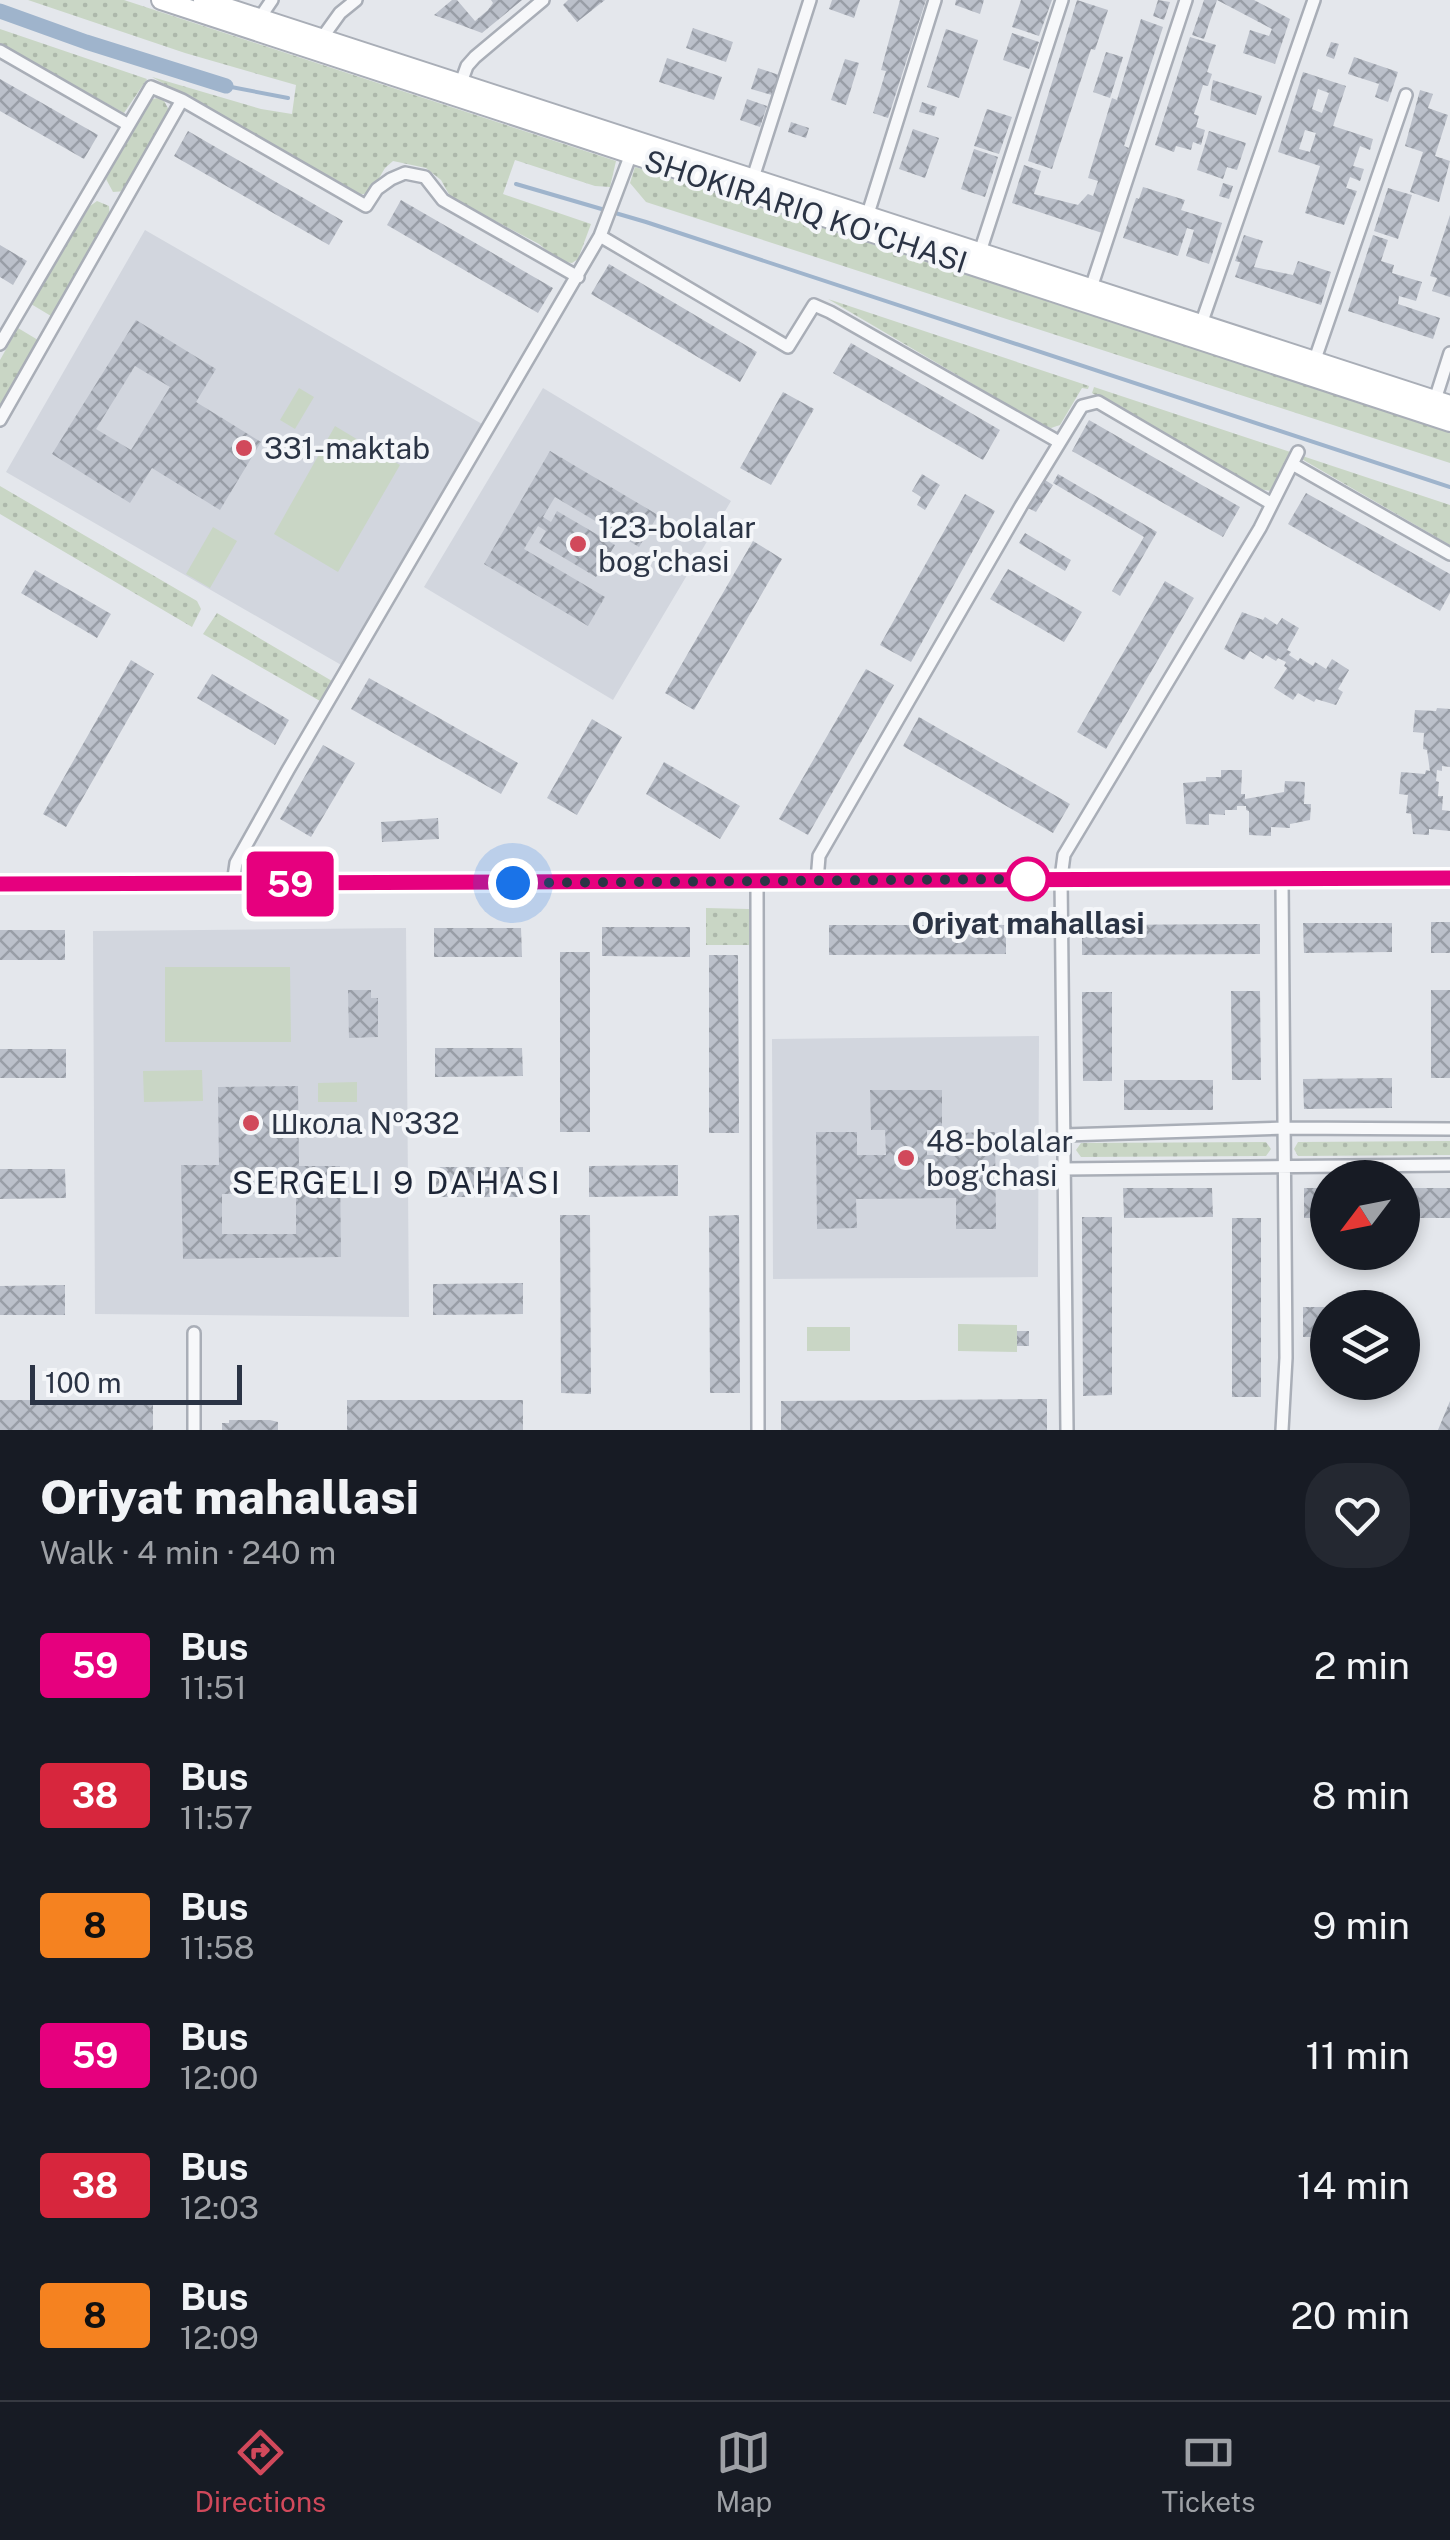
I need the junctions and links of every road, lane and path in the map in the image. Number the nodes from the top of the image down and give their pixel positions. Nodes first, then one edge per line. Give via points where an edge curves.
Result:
1 (161, 0) edge
2 (204, 0) edge
3 (272, 0) edge
4 (356, 0) edge
5 (543, 0) edge
6 (810, 0) edge
7 (935, 0) edge
8 (1062, 0) edge
9 (1186, 0) edge
10 (1314, 0) edge
11 (256, 24) junction
12 (322, 38) junction
13 (0, 50) edge
14 (458, 90) junction
15 (1406, 95) dead end
16 (182, 100) junction
17 (127, 124) junction
18 (632, 154) junction
19 (751, 186) junction
20 (866, 223) junction
21 (600, 236) junction
22 (977, 259) junction
23 (578, 277) junction
24 (1089, 296) junction
25 (1199, 332) junction
26 (0, 344) edge
27 (1450, 353) edge
28 (1311, 368) junction
29 (1438, 407) edge
30 (0, 420) edge
31 (1450, 422) edge
32 (1059, 442) junction
33 (1272, 504) junction
34 (1450, 554) edge
35 (1061, 878) junction
36 (1450, 878) edge
37 (1282, 880) junction
38 (817, 881) junction
39 (757, 882) junction
40 (0, 884) edge
41 (232, 884) junction
42 (1284, 1128) junction
43 (1450, 1129) edge
44 (1065, 1135) junction
45 (1284, 1166) junction
46 (1450, 1166) edge
47 (1064, 1169) junction
48 (194, 1333) dead end
49 (194, 1430) edge
50 (758, 1430) edge
51 (1066, 1430) edge
52 (1282, 1430) edge

1 - 11 main road, SHOKIRARIQ KO'CHASI
2 - 11 main road, SHOKIRARIQ KO'CHASI
3 - 11 street
4 - 12 street
5 - 14 street via 475,57
6 - 19 street
7 - 20 street
8 - 22 street
9 - 24 street
10 - 25 street
11 - 12 main road, SHOKIRARIQ KO'CHASI
11 - 14 main road, SHOKIRARIQ KO'CHASI
12 - 14 main road, SHOKIRARIQ KO'CHASI
13 - 17 street
14 - 18 main road, SHOKIRARIQ KO'CHASI
14 - 19 main road, SHOKIRARIQ KO'CHASI
15 - 28 street
16 - 17 street via 151,87
16 - 23 street via 366,206 390,179 405,173 425,178 443,200
16 - 30 street
17 - 26 street
18 - 19 main road, SHOKIRARIQ KO'CHASI
18 - 21 street
19 - 20 main road, SHOKIRARIQ KO'CHASI
20 - 22 main road, SHOKIRARIQ KO'CHASI
21 - 23 street
21 - 32 street via 788,347 817,300
22 - 24 main road, SHOKIRARIQ KO'CHASI
23 - 41 street via 288,770 236,863
24 - 25 main road, SHOKIRARIQ KO'CHASI
25 - 28 main road, SHOKIRARIQ KO'CHASI
27 - 29 street
28 - 29 main road, SHOKIRARIQ KO'CHASI
29 - 31 main road, SHOKIRARIQ KO'CHASI
32 - 33 street via 1078,410 1098,402
32 - 38 street via 819,856
33 - 34 street via 1296,458
33 - 35 street via 1064,855
35 - 37 street
35 - 38 street
35 - 44 street
36 - 37 street
37 - 42 street
38 - 39 street
39 - 41 street
39 - 50 street
40 - 41 street
42 - 43 street
42 - 44 street
42 - 45 street
44 - 47 street
45 - 46 street
45 - 47 street
45 - 52 street
47 - 51 street
48 - 49 street

